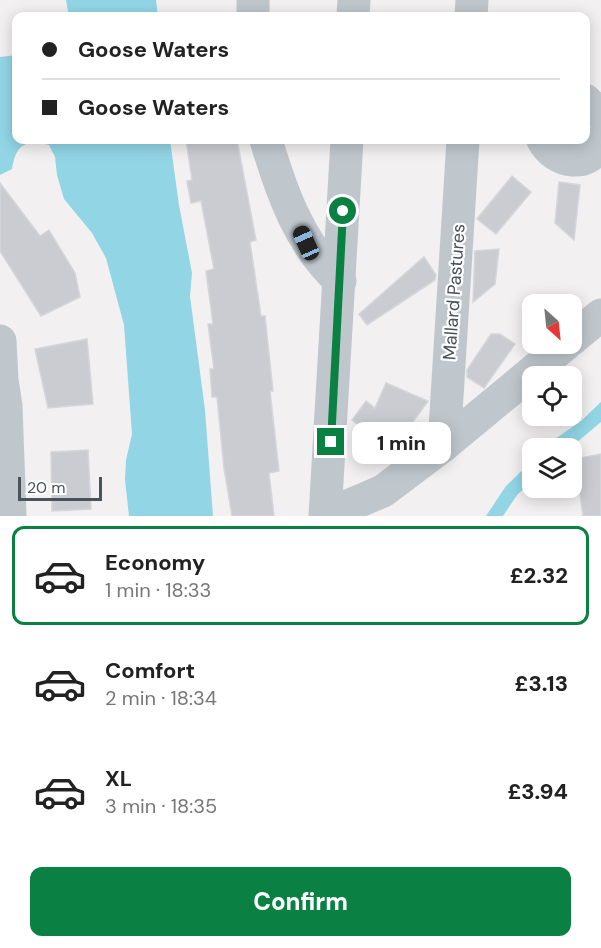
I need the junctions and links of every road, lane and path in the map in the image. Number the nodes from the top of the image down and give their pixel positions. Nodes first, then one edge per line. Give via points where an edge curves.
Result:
1 (590, 105) edge
2 (601, 115) edge
3 (601, 141) edge
4 (267, 144) edge
5 (347, 144) edge
6 (463, 144) edge
7 (546, 144) edge
8 (340, 281) junction
9 (601, 315) edge
10 (582, 331) edge
11 (0, 341) edge
12 (554, 354) edge
13 (444, 445) junction
14 (326, 513) edge
15 (10, 516) edge

1 - 2 street
3 - 7 street via 588,157 569,161 554,155
4 - 8 street via 306,243
5 - 8 street
6 - 13 street, Mallard Pastures
8 - 14 street
9 - 10 street
11 - 15 street
12 - 13 street
13 - 14 street via 383,491

